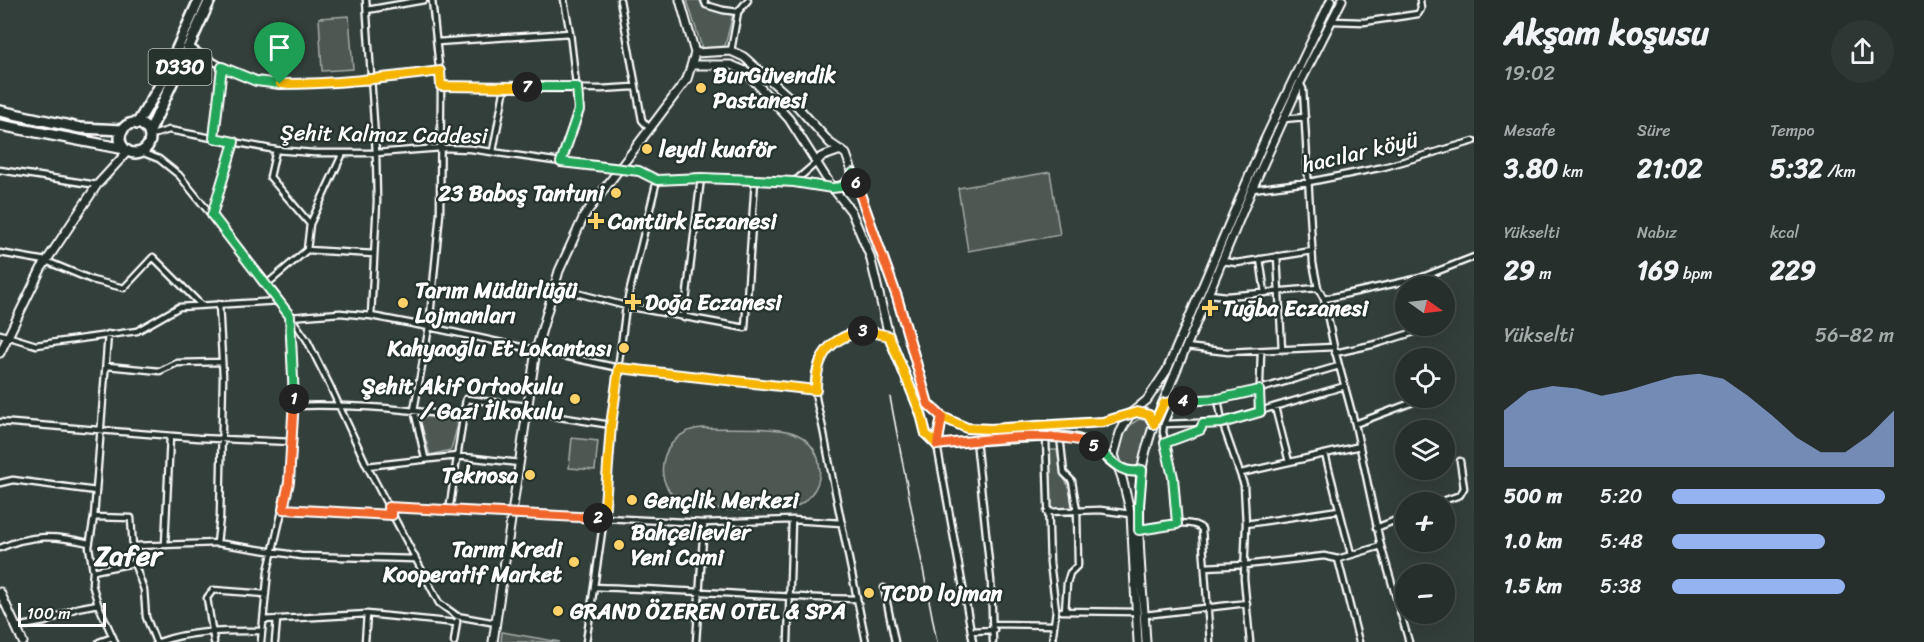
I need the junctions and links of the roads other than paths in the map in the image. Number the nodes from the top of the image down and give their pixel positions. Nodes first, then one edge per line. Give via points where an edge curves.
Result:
1 (199, 0) edge
2 (210, 0) edge
3 (366, 0) edge
4 (424, 0) edge
5 (432, 0) edge
6 (564, 0) edge
7 (620, 0) edge
8 (680, 0) edge
9 (704, 0) edge
10 (748, 0) edge
11 (1331, 0) edge
12 (1342, 0) edge
13 (1419, 0) edge
14 (367, 10) junction
15 (738, 12) junction
16 (1332, 21) junction
17 (570, 33) junction
18 (438, 42) junction
19 (189, 46) junction
20 (731, 51) junction
21 (695, 53) junction
22 (693, 65) junction
23 (222, 67) junction
24 (440, 71) junction
25 (371, 80) junction
26 (1300, 83) junction
27 (441, 86) junction
28 (504, 87) junction
29 (577, 87) junction
30 (634, 87) junction
31 (0, 111) edge
32 (1305, 117) junction
33 (1284, 118) junction
34 (137, 124) junction
35 (0, 125) edge
36 (650, 129) junction
37 (123, 130) junction
38 (149, 135) junction
39 (214, 138) junction
40 (1474, 141) edge
41 (234, 142) junction
42 (441, 148) junction
43 (127, 150) junction
44 (276, 150) junction
45 (841, 150) junction
46 (493, 151) junction
47 (141, 152) junction
48 (343, 153) junction
49 (376, 153) junction
50 (561, 162) junction
51 (816, 163) junction
52 (621, 168) junction
53 (0, 170) edge
54 (853, 173) junction
55 (701, 178) junction
56 (657, 180) junction
57 (755, 180) junction
58 (794, 182) junction
59 (1309, 182) junction
60 (97, 185) junction
61 (832, 188) junction
62 (1252, 189) junction
63 (212, 215) junction
64 (310, 224) junction
65 (307, 250) junction
66 (1311, 251) junction
67 (0, 253) edge
68 (374, 254) junction
69 (1277, 256) junction
70 (1474, 257) edge
71 (1260, 259) junction
72 (46, 261) junction
73 (1222, 261) junction
74 (267, 284) junction
75 (554, 287) junction
76 (1318, 288) junction
77 (1279, 292) junction
78 (1265, 293) junction
79 (1209, 294) junction
80 (1324, 299) junction
81 (279, 301) junction
82 (219, 304) junction
83 (201, 305) junction
84 (626, 306) junction
85 (290, 316) junction
86 (371, 316) junction
87 (684, 318) junction
88 (429, 327) junction
89 (0, 334) edge
90 (108, 334) junction
91 (9, 336) junction
92 (889, 336) junction
93 (1402, 336) edge
94 (1186, 346) junction
95 (537, 350) junction
96 (1282, 350) junction
97 (1335, 350) junction
98 (1261, 351) junction
99 (0, 353) edge
100 (221, 362) junction
101 (106, 366) junction
102 (1339, 366) junction
103 (619, 368) junction
104 (1345, 386) junction
105 (816, 390) junction
106 (1259, 390) junction
107 (1218, 399) junction
108 (1173, 402) junction
109 (1164, 403) junction
110 (339, 404) junction
111 (294, 406) junction
112 (1275, 407) junction
113 (1397, 408) edge
114 (528, 409) junction
115 (414, 410) junction
116 (1260, 412) junction
117 (1130, 414) junction
118 (463, 417) junction
119 (942, 417) junction
120 (0, 422) edge
121 (1222, 423) junction
122 (1154, 424) junction
123 (1164, 424) junction
124 (1203, 424) junction
125 (1355, 424) junction
126 (611, 425) junction
127 (101, 430) junction
128 (170, 436) junction
129 (1060, 436) junction
130 (1046, 437) junction
131 (220, 439) junction
132 (976, 440) junction
133 (292, 442) junction
134 (1165, 443) junction
135 (937, 445) junction
136 (1360, 446) junction
137 (1324, 454) junction
138 (456, 456) junction
139 (425, 458) junction
140 (1460, 461) dead end
141 (1289, 462) junction
142 (520, 463) junction
143 (367, 466) junction
144 (1118, 468) junction
145 (1142, 470) junction
146 (1241, 473) junction
147 (0, 483) edge
148 (96, 491) junction
149 (1455, 497) edge
150 (388, 507) junction
151 (283, 509) junction
152 (1339, 510) junction
153 (449, 511) junction
154 (1077, 511) junction
155 (1047, 512) junction
156 (512, 514) junction
157 (1131, 514) junction
158 (392, 515) junction
159 (94, 518) junction
160 (604, 518) junction
161 (792, 520) junction
162 (1395, 520) edge
163 (704, 523) junction
164 (842, 523) junction
165 (1177, 524) junction
166 (1246, 524) junction
167 (1376, 528) junction
168 (1139, 530) junction
169 (89, 543) junction
170 (217, 543) junction
171 (165, 545) junction
172 (133, 546) junction
173 (1381, 546) junction
174 (0, 548) edge
175 (273, 552) junction
176 (1351, 554) junction
177 (415, 558) junction
178 (1338, 559) junction
179 (134, 563) junction
180 (1246, 565) junction
181 (1204, 567) junction
182 (93, 571) junction
183 (594, 586) junction
184 (884, 588) dead end
185 (699, 590) junction
186 (0, 592) edge
187 (266, 594) junction
188 (789, 597) junction
189 (857, 598) junction
190 (1246, 603) junction
191 (98, 604) junction
192 (1208, 608) junction
193 (1056, 610) junction
194 (1065, 611) junction
195 (367, 614) junction
196 (1141, 614) junction
197 (457, 616) junction
198 (277, 619) junction
199 (263, 620) junction
200 (457, 623) junction
201 (496, 623) junction
202 (1054, 625) junction
203 (16, 627) junction
204 (994, 627) junction
205 (212, 631) junction
206 (262, 631) junction
207 (971, 631) junction
208 (114, 640) edge
209 (23, 642) edge
210 (99, 642) edge
211 (158, 642) edge
212 (214, 642) edge
213 (261, 642) edge
214 (275, 642) edge
215 (364, 642) edge
216 (454, 642) edge
217 (493, 642) edge
218 (586, 642) edge
219 (696, 642) edge
220 (788, 642) edge
221 (866, 642) edge
222 (895, 642) edge
223 (973, 642) edge
224 (993, 642) edge
225 (1052, 642) edge
226 (1138, 642) edge
227 (1146, 642) edge
228 (1210, 642) edge
229 (1250, 642) edge
230 (1359, 642) edge
231 (1408, 642) edge

1 - 34 highway, D330 via 162,82
2 - 19 highway, D330
3 - 14 street
4 - 14 street
5 - 18 street
6 - 17 street
7 - 30 street
8 - 21 main road
9 - 15 street via 723,10
10 - 15 street
11 - 117 main road via 1265,139 1167,370 1147,400
12 - 16 main road
13 - 16 street via 1418,14 1364,22
14 - 25 street
15 - 20 street
16 - 26 main road
17 - 18 street
17 - 29 street
18 - 24 street
19 - 23 street
19 - 38 highway, D330
20 - 21 main road
20 - 45 main road via 744,57 788,96
21 - 22 main road
22 - 36 main road
22 - 51 main road via 731,66 745,71 789,119
23 - 25 street via 256,81 280,84
23 - 39 street
24 - 25 street
24 - 27 street
25 - 49 street
26 - 32 street
26 - 33 main road
27 - 28 street
27 - 42 street
28 - 29 street
28 - 46 street
29 - 30 street
29 - 50 street via 579,110
30 - 36 street via 642,120
31 - 37 highway via 80,128
32 - 33 street
32 - 59 street
33 - 62 main road
34 - 37 highway
34 - 38 highway
35 - 43 highway
36 - 52 main road
37 - 43 highway via 121,142
38 - 39 street, Şehit Kalmaz Caddesi via 169,130
38 - 47 highway, D330
39 - 41 street, Şehit Kalmaz Caddesi
40 - 59 street, hacılar köyü via 1392,166
41 - 44 street, Şehit Kalmaz Caddesi
41 - 63 street
42 - 46 street, Şehit Kalmaz Caddesi
42 - 49 street, Şehit Kalmaz Caddesi
42 - 88 street via 440,213
43 - 47 highway
43 - 60 main road
44 - 48 street, Şehit Kalmaz Caddesi
44 - 64 street via 270,177
45 - 51 main road via 821,156
45 - 54 main road
46 - 50 street, Şehit Kalmaz Caddesi
47 - 63 street via 159,159 179,175
48 - 49 street, Şehit Kalmaz Caddesi
48 - 64 street
49 - 68 street
50 - 52 street, Şehit Kalmaz Caddesi
51 - 58 street
51 - 61 main road
52 - 56 street, Şehit Kalmaz Caddesi
52 - 75 main road via 584,216
53 - 60 street
54 - 61 main road via 841,187
54 - 119 main road via 897,297 928,404
55 - 56 street
55 - 57 street
55 - 87 street
56 - 84 street
57 - 58 street
57 - 87 street via 745,328
58 - 61 street
59 - 62 street, hacılar köyü
59 - 66 street
60 - 72 main road
61 - 92 main road via 851,211 870,256
62 - 73 main road
63 - 74 street
64 - 65 street
65 - 68 street
65 - 74 street
66 - 69 street
66 - 76 street
67 - 72 street
68 - 86 street
69 - 71 street
69 - 77 street
70 - 80 street via 1420,278
71 - 73 street
71 - 78 street
72 - 83 street via 124,288 153,257
72 - 91 main road
73 - 79 main road
74 - 81 street
75 - 84 street
75 - 95 main road
76 - 77 street
76 - 80 street
77 - 78 street
77 - 96 street
78 - 79 street
79 - 94 main road
80 - 97 street
81 - 82 street
81 - 85 street
82 - 83 street
82 - 100 street
83 - 90 street via 179,307 137,331
84 - 87 street
84 - 103 street
85 - 86 street
85 - 110 street
85 - 111 street
86 - 88 street
88 - 95 street
88 - 115 street
89 - 91 street
90 - 91 street via 36,345
90 - 101 street
91 - 99 main road
92 - 105 street via 867,331 835,340 816,372
92 - 135 main road via 926,434
93 - 97 street
94 - 98 street
94 - 109 main road
95 - 103 street
95 - 114 main road
96 - 97 street
96 - 98 street
97 - 102 street
98 - 106 street
100 - 101 street via 177,363 160,371
100 - 131 street
101 - 127 street
102 - 104 street
102 - 106 street
103 - 105 street
103 - 126 street
104 - 112 street
104 - 125 street
105 - 164 street
106 - 107 street
106 - 116 street
107 - 108 street
107 - 121 street
108 - 109 street
108 - 123 street
109 - 122 main road
110 - 111 street
110 - 115 street
110 - 143 street
111 - 133 street
112 - 116 street
112 - 141 street
113 - 125 street
114 - 118 street via 466,399
114 - 126 street
114 - 142 main road
115 - 118 street
115 - 139 street
116 - 121 street
117 - 119 main road via 1103,422 991,429 967,428
117 - 122 main road via 1149,415
117 - 144 main road via 1115,448
118 - 138 street
119 - 135 main road
120 - 127 street
121 - 124 street
121 - 146 street
122 - 145 main road
123 - 124 street
123 - 134 street
124 - 134 street via 1200,430
125 - 136 street
126 - 160 street
127 - 128 street
127 - 148 street
128 - 131 street
128 - 171 street
129 - 130 main road
129 - 144 main road via 1089,443
129 - 154 street via 1064,473 1072,481
130 - 132 main road
130 - 155 street
131 - 133 street
131 - 170 street
132 - 135 main road
132 - 204 street
133 - 151 street
134 - 165 street
135 - 207 street
136 - 137 street
136 - 167 street
137 - 141 street
137 - 152 street
138 - 139 street
138 - 142 street
138 - 153 street
139 - 143 street
140 - 149 street via 1464,488
141 - 146 street
142 - 156 main road
143 - 150 street
144 - 145 main road via 1128,472
144 - 157 main road
145 - 168 main road
146 - 166 street
147 - 148 street via 13,480
148 - 159 street
150 - 153 street
150 - 158 street
151 - 158 street
151 - 175 street
152 - 166 street
152 - 176 street
153 - 156 street
154 - 155 street
154 - 157 street
154 - 194 street via 1077,565 1067,583
155 - 193 street
156 - 160 street
156 - 201 main road
157 - 196 main road
158 - 177 street
159 - 169 street
159 - 172 street via 131,518
160 - 163 street
160 - 183 street
161 - 163 street
161 - 164 street
161 - 188 street
162 - 167 street
163 - 185 street
164 - 189 street
165 - 168 street
165 - 181 street via 1198,525 1202,530
166 - 180 street
167 - 173 street
168 - 196 main road
169 - 174 street via 37,537 19,539
169 - 182 street
170 - 171 street
170 - 175 street
171 - 172 street
172 - 179 street
173 - 176 street
173 - 231 street
175 - 177 street
175 - 187 street
176 - 178 street
177 - 197 street via 439,603
178 - 180 street via 1324,556
178 - 230 street
179 - 182 street
179 - 211 street via 144,590 146,617
180 - 181 street
180 - 190 street
181 - 192 street
182 - 191 street
183 - 185 street
183 - 218 street
184 - 222 street
185 - 188 street
185 - 219 street
186 - 203 main road
187 - 199 street
187 - 205 street via 213,590 207,598
188 - 189 street
188 - 220 street
189 - 221 street
190 - 192 street
190 - 229 street
191 - 203 street via 45,622
191 - 208 street
192 - 196 street
192 - 228 street
193 - 194 street
193 - 202 street
194 - 196 street
195 - 198 street
195 - 200 street
195 - 215 street
196 - 226 main road
196 - 227 main road
197 - 200 street
197 - 201 street
198 - 199 street
198 - 214 street
199 - 206 street
200 - 216 street
201 - 217 main road
202 - 204 street
202 - 225 street
203 - 209 main road
204 - 207 street
204 - 224 street
205 - 206 street
205 - 211 street
205 - 212 street
206 - 213 street
207 - 223 street
208 - 210 street

